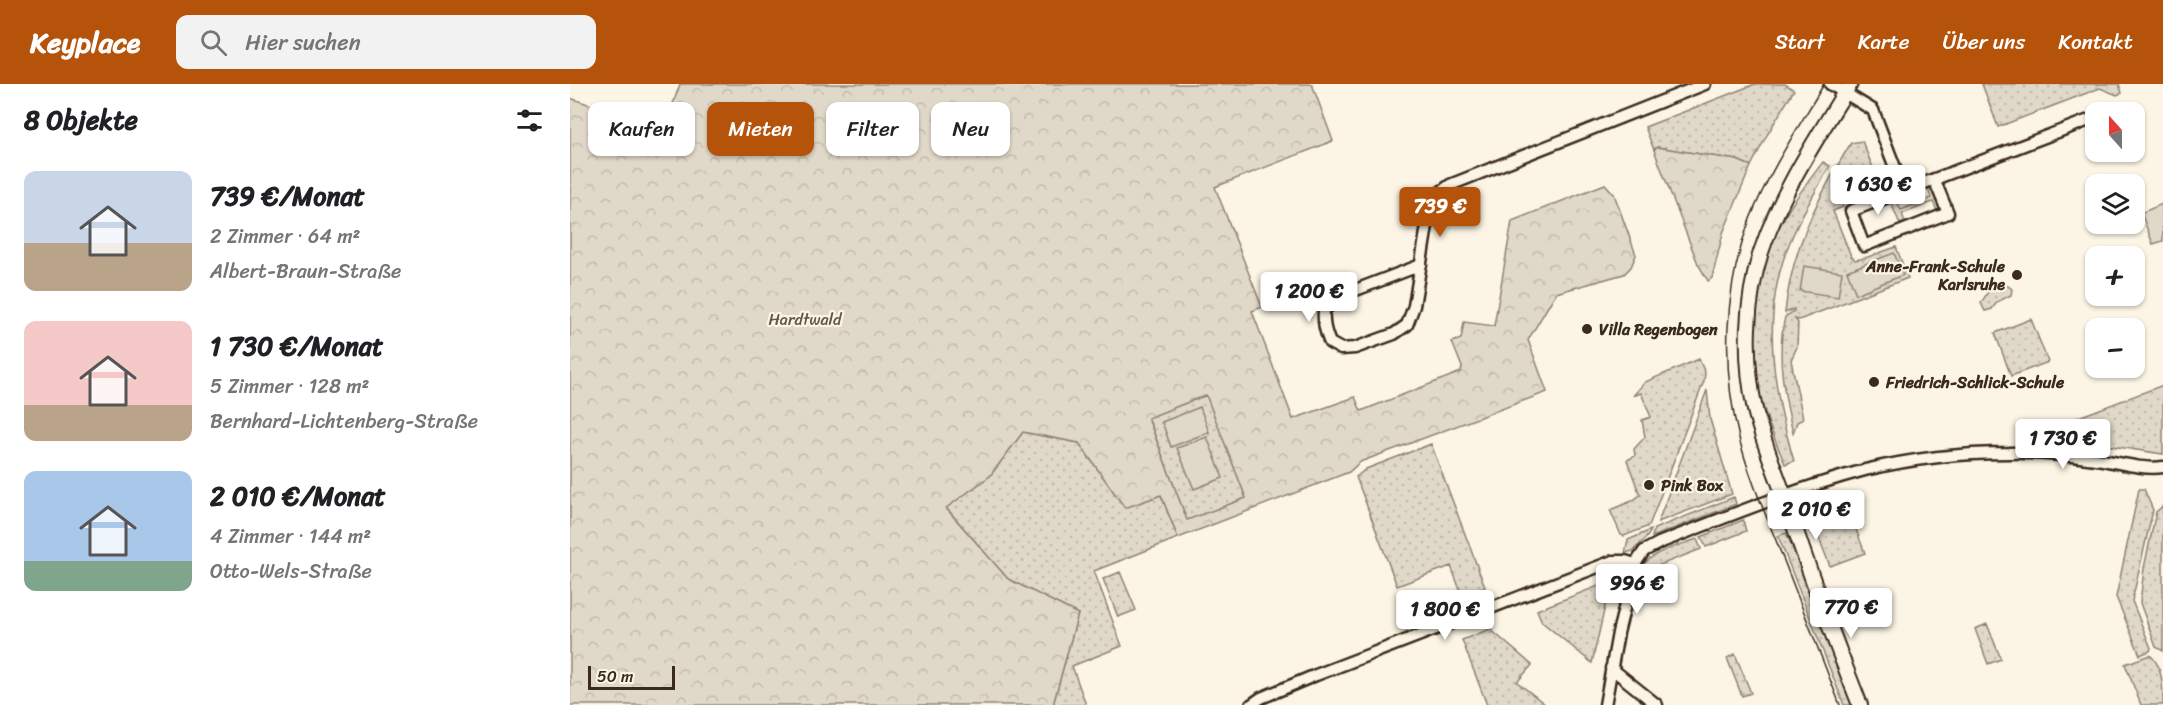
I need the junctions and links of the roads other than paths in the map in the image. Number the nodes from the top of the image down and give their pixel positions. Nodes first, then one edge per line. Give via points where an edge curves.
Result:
1 (1705, 84) edge
2 (1830, 84) edge
3 (1847, 88) edge
4 (2085, 122) edge
5 (1934, 180) junction
6 (1904, 191) junction
7 (1421, 265) junction
8 (2158, 468) edge
9 (2163, 477) edge
10 (1784, 496) junction
11 (1635, 564) junction
12 (1611, 668) junction
13 (1251, 705) edge
14 (1605, 705) edge
15 (1657, 705) edge
16 (1860, 705) edge

1 - 7 street via 1450,185 1430,207
2 - 3 street
3 - 6 street via 1874,110
3 - 10 street via 1772,224 1761,253 1750,306 1750,385 1761,432
4 - 5 street
5 - 6 street
5 - 6 street via 1948,213 1864,246 1851,211
7 - 7 street via 1331,302 1323,318 1330,343 1348,350 1401,330 1412,316
8 - 9 street
8 - 10 street via 2047,454 1976,454 1867,470
10 - 11 street via 1644,550
10 - 16 street
11 - 12 street
11 - 13 street via 1613,561 1316,675
12 - 14 street
12 - 15 street

